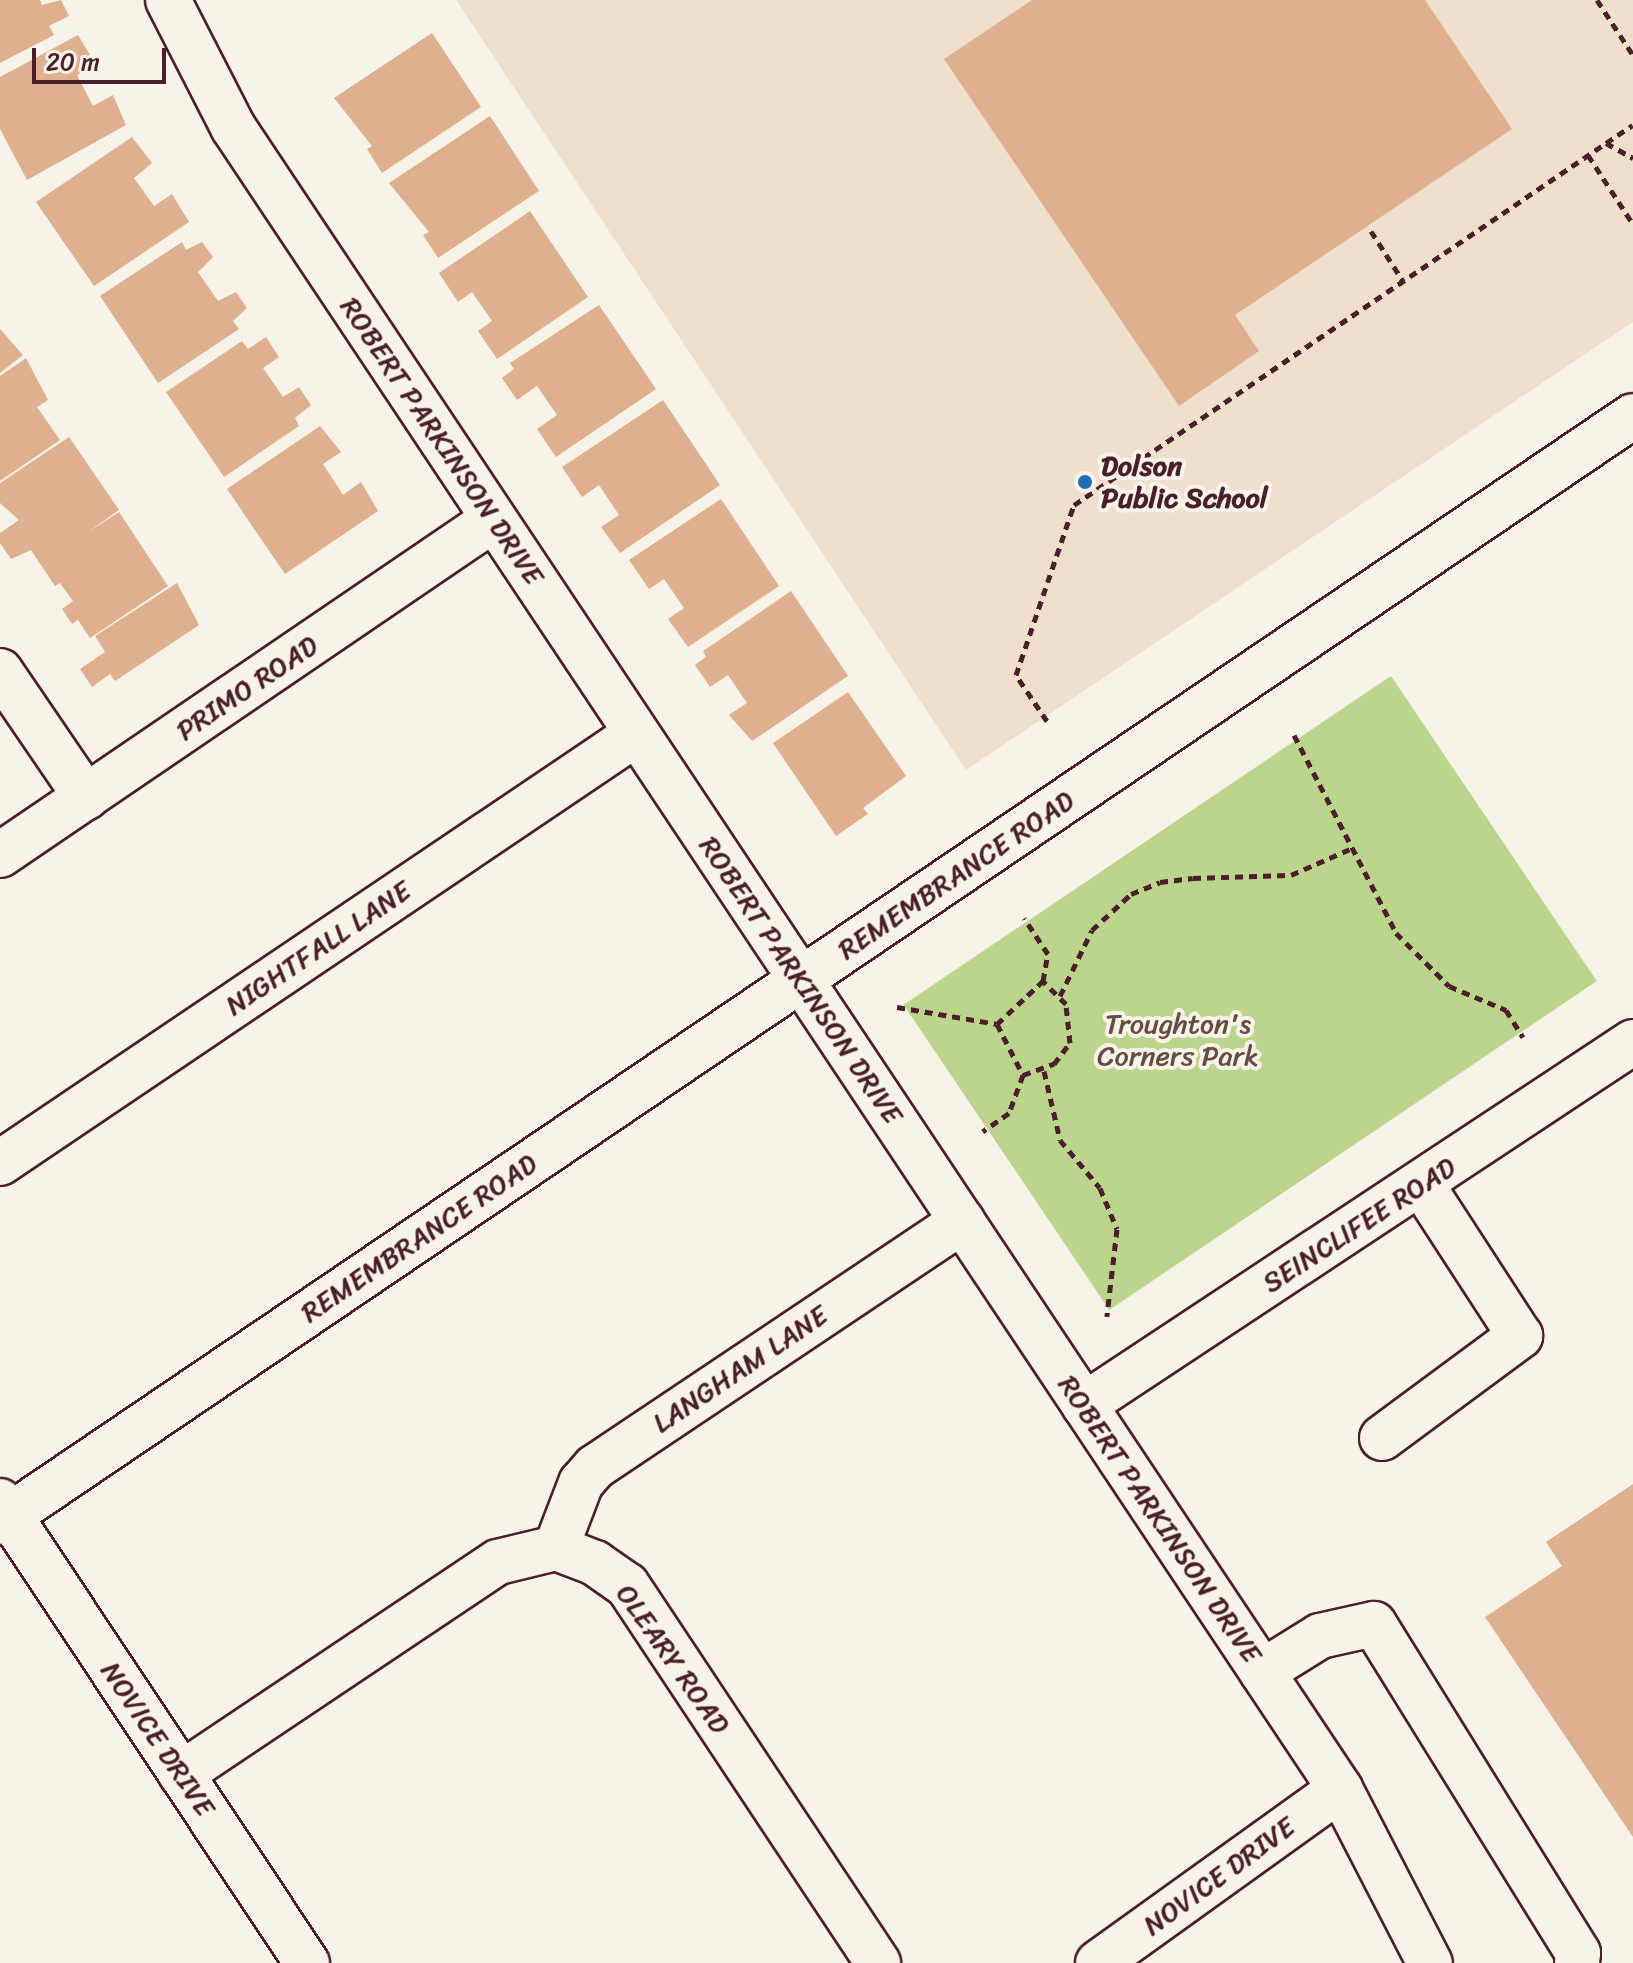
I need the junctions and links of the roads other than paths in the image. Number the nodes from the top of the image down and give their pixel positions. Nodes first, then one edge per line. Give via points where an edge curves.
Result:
1 (168, 0) edge
2 (1633, 416) edge
3 (494, 519) junction
4 (0, 671) edge
5 (636, 734) junction
6 (86, 797) junction
7 (0, 855) edge
8 (801, 980) junction
9 (1633, 1042) edge
10 (0, 1163) edge
11 (1422, 1185) junction
12 (962, 1221) junction
13 (1084, 1405) junction
14 (1382, 1438) dead end
15 (3, 1513) edge
16 (556, 1548) junction
17 (1262, 1672) junction
18 (181, 1774) junction
19 (1340, 1789) junction
20 (307, 1963) edge
21 (878, 1963) edge
22 (1098, 1963) edge
23 (1430, 1963) edge
24 (1577, 1963) edge

1 - 3 street, ROBERT PARKINSON DRIVE via 233,127
2 - 8 street, REMEMBRANCE ROAD
3 - 5 street, ROBERT PARKINSON DRIVE
3 - 6 street, PRIMO ROAD
4 - 6 street
5 - 8 street, ROBERT PARKINSON DRIVE
5 - 10 street, NIGHTFALL LANE
6 - 7 street, PRIMO ROAD
8 - 12 street, ROBERT PARKINSON DRIVE
8 - 15 street, REMEMBRANCE ROAD
9 - 11 street, SEINCLIFEE ROAD
11 - 13 street, SEINCLIFEE ROAD
11 - 14 street via 1520,1336
12 - 13 street, ROBERT PARKINSON DRIVE
12 - 16 street, LANGHAM LANE via 595,1467 581,1483
13 - 17 street, ROBERT PARKINSON DRIVE
15 - 18 street, NOVICE DRIVE
16 - 18 street via 498,1562
16 - 21 street, OLEARY ROAD via 595,1563 627,1585
17 - 19 street, ROBERT PARKINSON DRIVE
17 - 24 street via 1320,1636 1374,1624 1578,1953
18 - 20 street, NOVICE DRIVE
19 - 22 street, NOVICE DRIVE
19 - 23 street, ROBERT PARKINSON DRIVE

